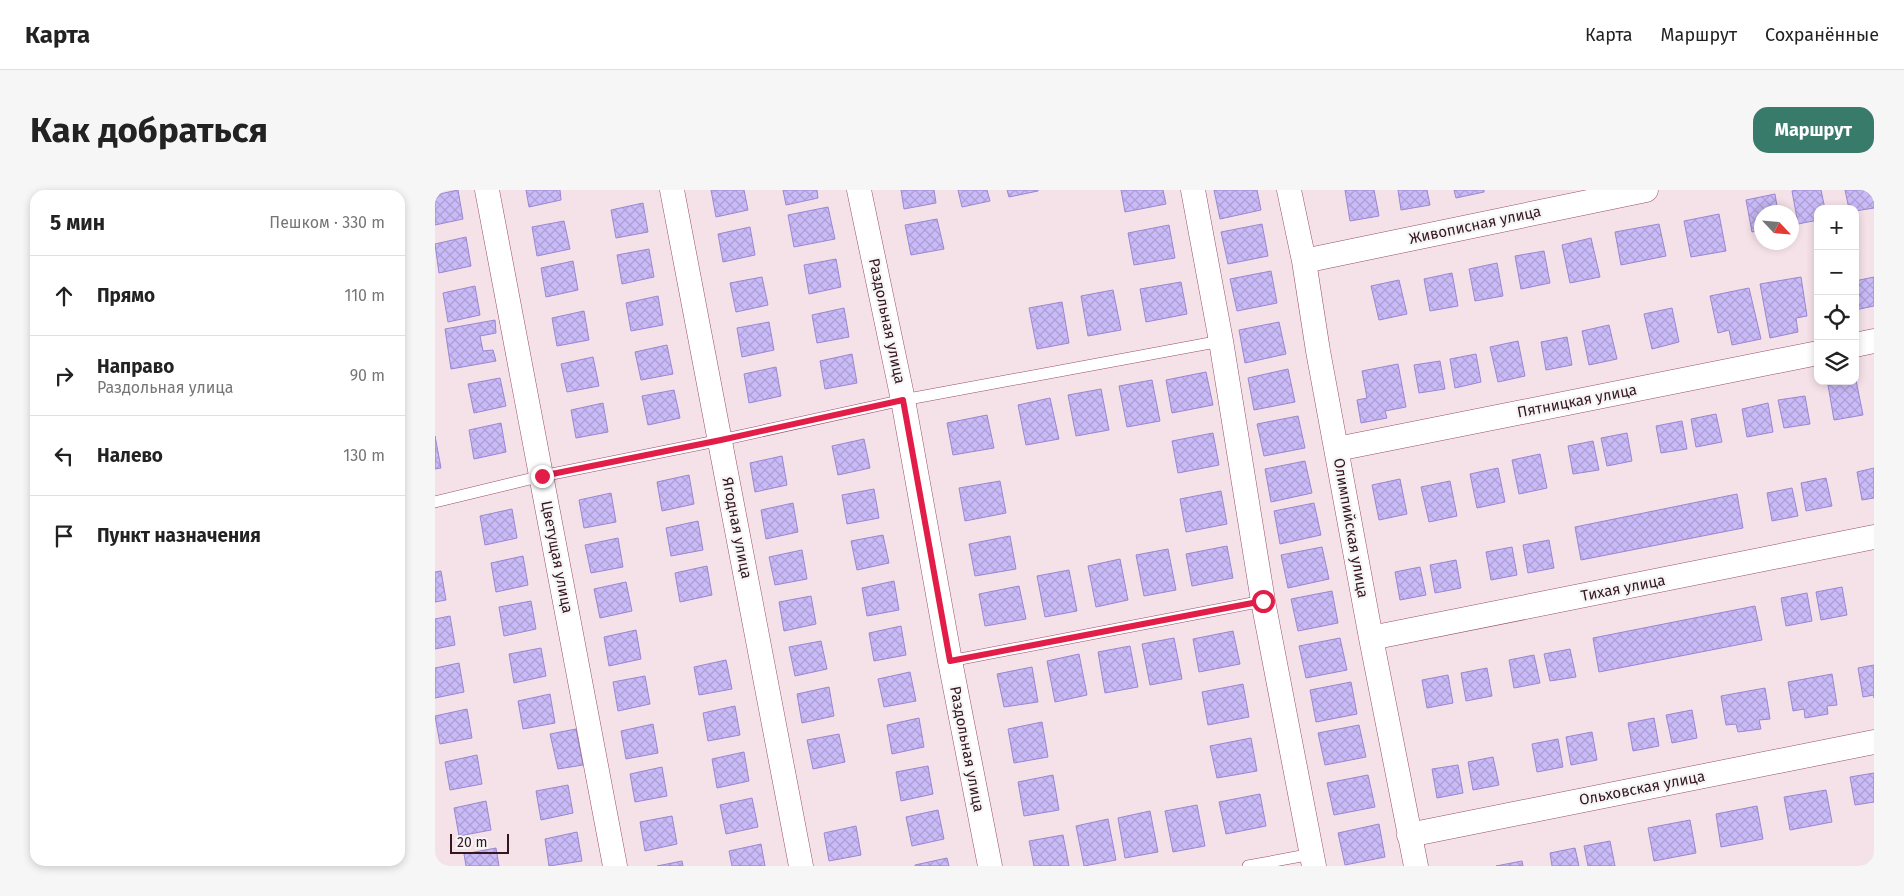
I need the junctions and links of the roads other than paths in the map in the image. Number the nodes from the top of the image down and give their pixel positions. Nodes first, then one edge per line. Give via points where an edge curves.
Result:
1 (487, 190) edge
2 (672, 190) edge
3 (859, 190) edge
4 (1193, 190) edge
5 (1289, 190) edge
6 (1646, 190) edge
7 (1304, 261) junction
8 (1874, 341) edge
9 (1221, 342) junction
10 (1859, 344) edge
11 (1814, 354) edge
12 (903, 400) junction
13 (721, 440) junction
14 (1337, 449) junction
15 (542, 476) junction
16 (435, 502) edge
17 (1874, 537) edge
18 (1263, 601) junction
19 (1371, 638) junction
20 (950, 661) junction
21 (1874, 742) edge
22 (1409, 835) junction
23 (1313, 860) edge
24 (615, 866) edge
25 (801, 866) edge
26 (990, 866) edge
27 (1248, 866) edge
28 (1416, 866) edge

1 - 15 street, Цветущая улица
2 - 13 street, Ягодная улица
3 - 12 street, Раздольная улица
4 - 9 street
5 - 7 street, Олимпийская улица
6 - 7 street, Живописная улица
7 - 14 street, Олимпийская улица
8 - 10 street
9 - 12 lane
9 - 18 street
11 - 14 street, Пятницкая улица
12 - 13 lane
12 - 20 street, Раздольная улица
13 - 15 lane
13 - 25 street, Ягодная улица
14 - 19 street, Олимпийская улица
15 - 16 lane
15 - 24 street, Цветущая улица
17 - 19 street, Тихая улица
18 - 20 lane
18 - 23 street
19 - 22 street, Олимпийская улица
20 - 26 street, Раздольная улица
21 - 22 street, Ольховская улица
22 - 28 street, Олимпийская улица
23 - 27 lane

